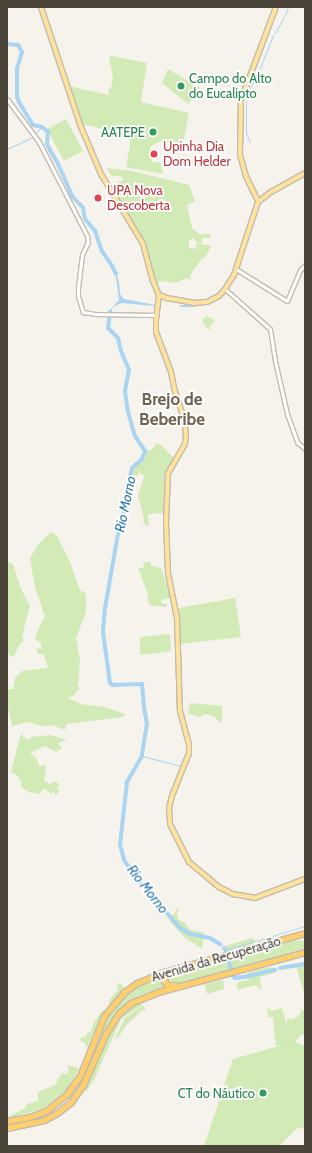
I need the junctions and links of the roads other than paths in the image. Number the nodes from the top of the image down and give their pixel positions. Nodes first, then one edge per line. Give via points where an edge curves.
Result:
1 (41, 7) edge
2 (276, 7) edge
3 (7, 99) edge
4 (305, 172) edge
5 (258, 201) junction
6 (305, 265) edge
7 (236, 269) junction
8 (225, 289) junction
9 (159, 295) junction
10 (156, 315) junction
11 (305, 449) edge
12 (305, 879) edge
13 (305, 933) edge
14 (290, 938) junction
15 (305, 938) edge
16 (305, 951) edge
17 (175, 970) junction
18 (186, 984) junction
19 (7, 1121) edge
20 (7, 1128) edge

1 - 9 main road via 81,127 101,174 139,234
2 - 5 main road via 241,100 240,155 244,172
3 - 10 street via 39,142 86,236 88,242 82,255 78,289 84,313
4 - 5 main road
5 - 7 main road
6 - 7 street via 300,270 287,301
7 - 8 main road
8 - 9 main road via 211,300 199,303
8 - 11 street via 270,329 287,414 297,442
9 - 10 main road
10 - 12 main road via 156,332 183,413 186,434 183,448 169,471 166,508 168,572 177,618 180,710 189,748 187,760 172,796 169,808 170,824 189,862 219,887 233,894 255,898
13 - 14 highway, Avenida da Recuperação
14 - 15 highway
14 - 17 highway, Avenida da Recuperação
16 - 18 highway, Avenida da Recuperação
17 - 18 highway via 165,976 165,983 172,986
17 - 19 highway, Avenida da Recuperação via 137,984 123,993 112,1005 101,1023 76,1084 60,1102 40,1114
18 - 20 highway, Avenida da Recuperação via 146,996 124,1008 106,1033 83,1085 71,1102 44,1120

